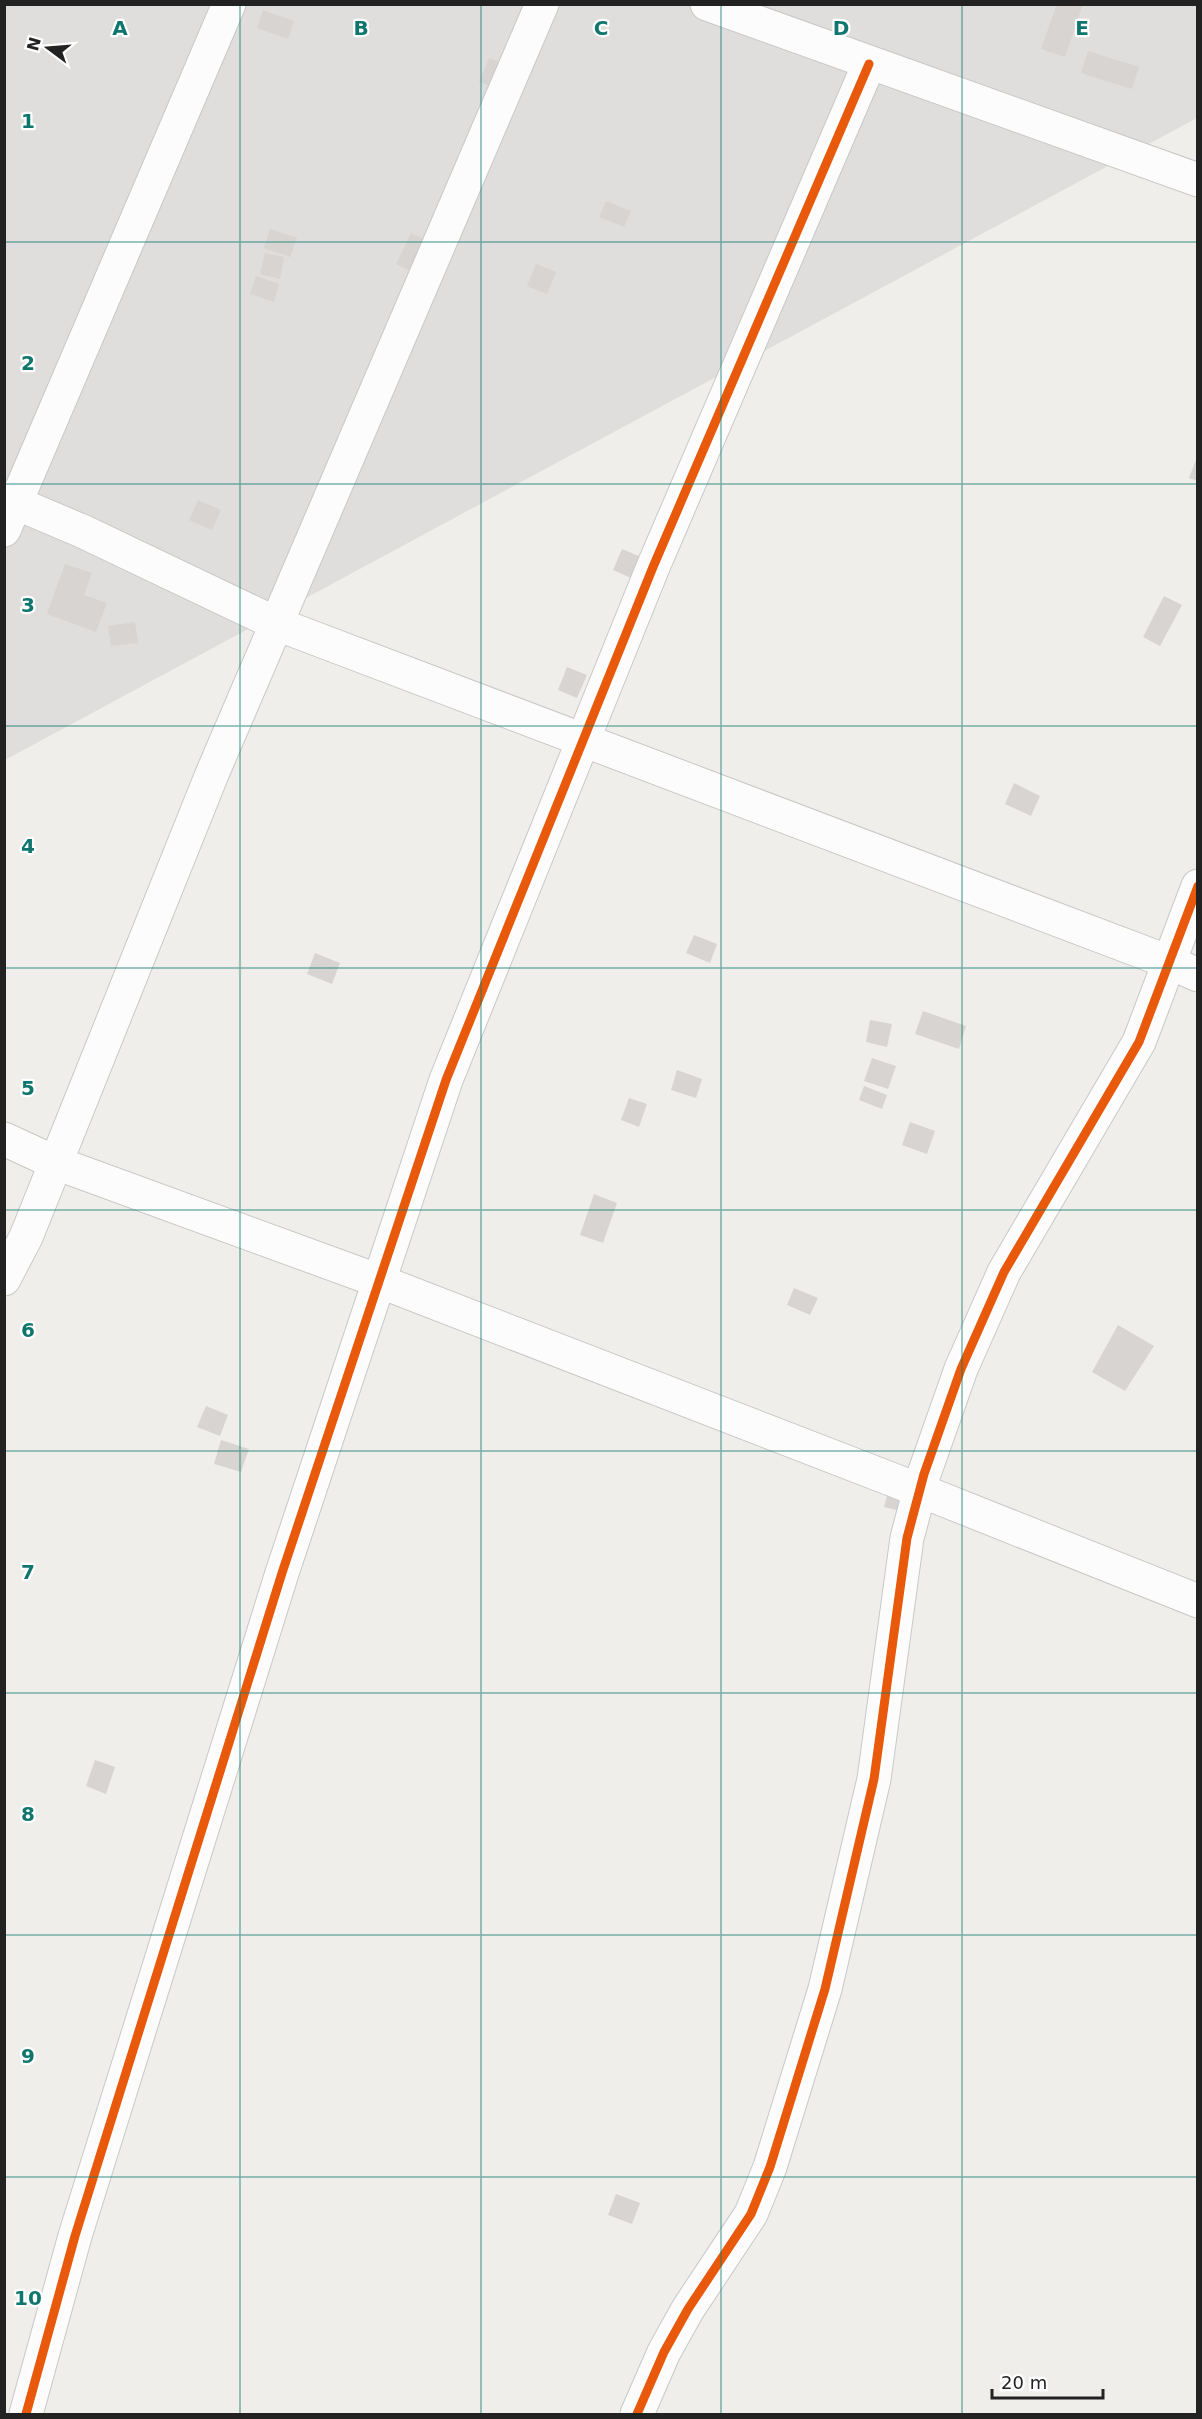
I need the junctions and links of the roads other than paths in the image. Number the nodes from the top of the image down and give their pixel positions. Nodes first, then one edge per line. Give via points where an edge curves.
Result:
1 (229, 4) edge
2 (542, 4) edge
3 (707, 4) edge
4 (869, 64) junction
5 (1197, 180) edge
6 (8, 510) edge
7 (277, 624) junction
8 (583, 741) junction
9 (1197, 886) edge
10 (1183, 969) edge
11 (4, 1139) edge
12 (56, 1163) junction
13 (4, 1279) edge
14 (379, 1281) junction
15 (920, 1490) junction
16 (1197, 1601) edge
17 (26, 2415) edge
18 (637, 2415) edge

1 - 6 street
2 - 7 street
3 - 4 street
4 - 5 street
4 - 8 street via 653,567
6 - 7 street via 82,531
7 - 8 street
7 - 12 street via 212,774
8 - 10 street
8 - 14 street via 446,1080
9 - 10 street
10 - 15 street via 1004,1272 961,1369
11 - 12 street
12 - 13 street
12 - 14 street
14 - 15 street
14 - 17 street via 282,1573 86,2202
15 - 16 street
15 - 18 street via 907,1538 874,1779 825,1989 770,2167 751,2214 688,2309

